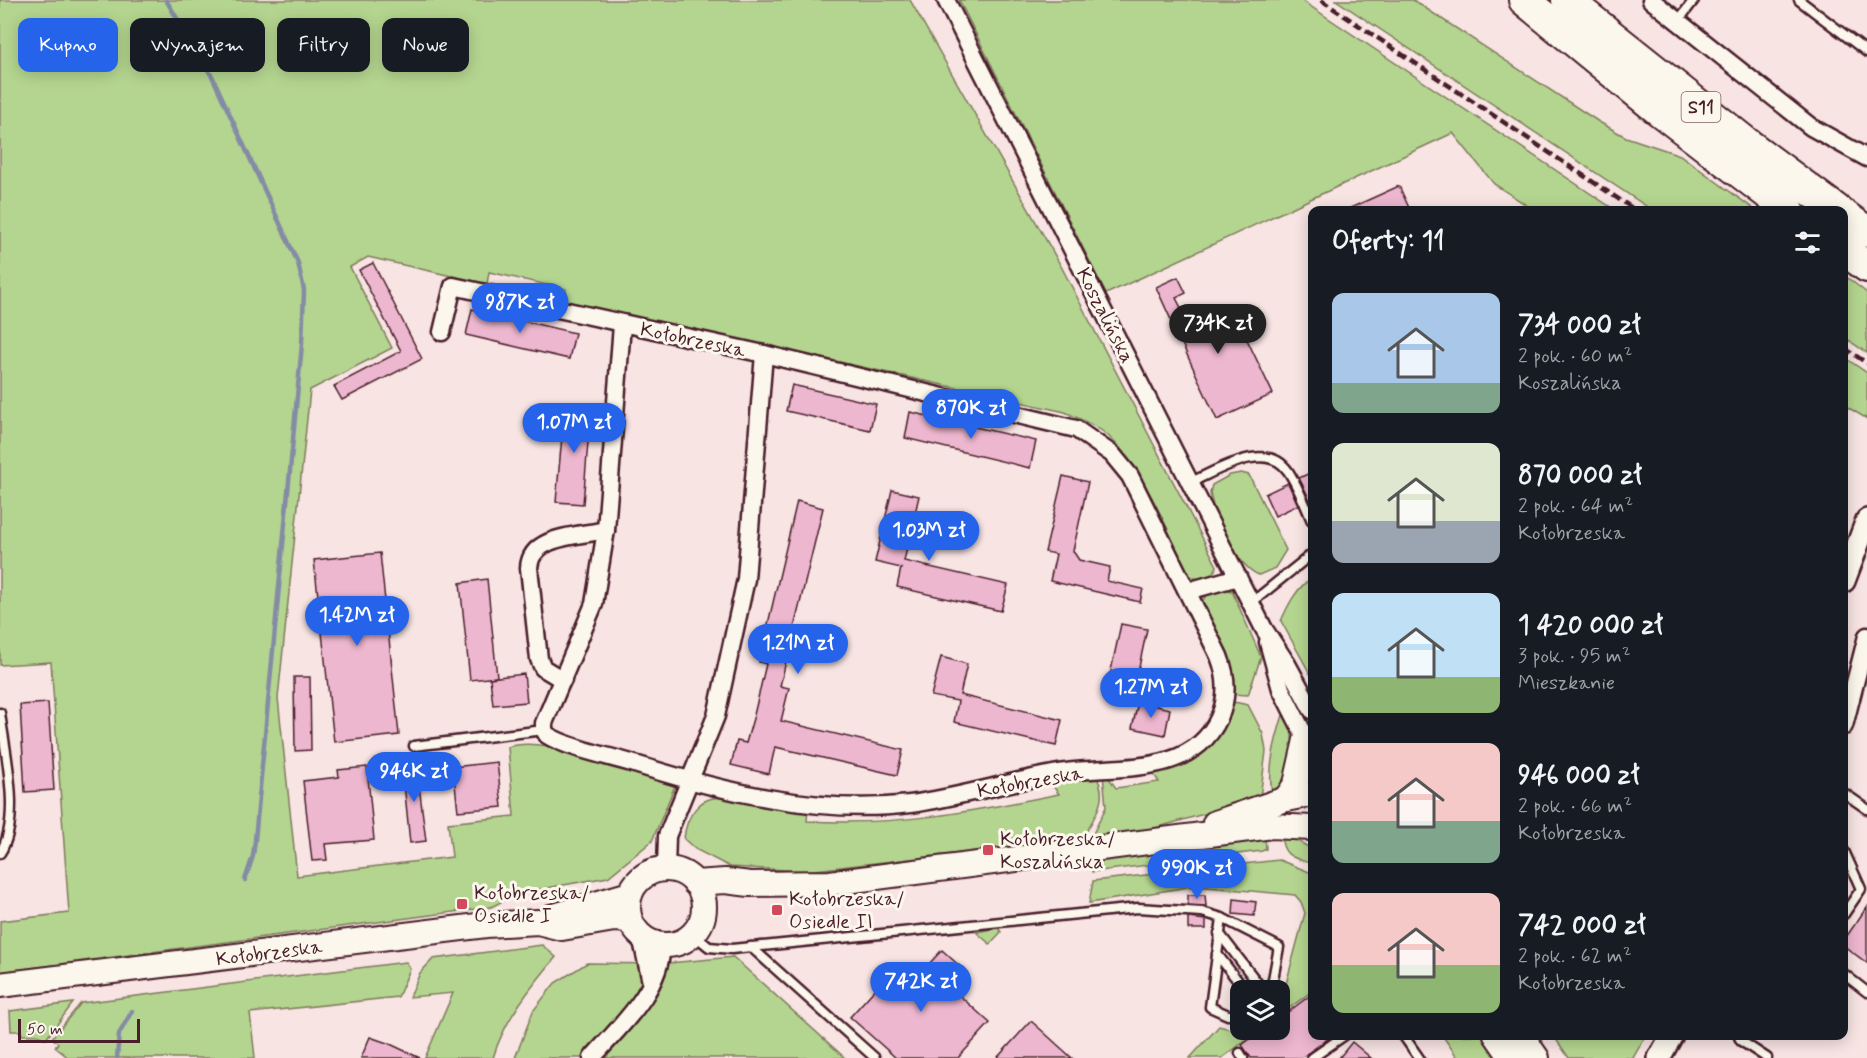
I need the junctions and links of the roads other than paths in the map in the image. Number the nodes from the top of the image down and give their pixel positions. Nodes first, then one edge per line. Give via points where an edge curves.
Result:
1 (946, 0) edge
2 (1524, 0) edge
3 (1567, 0) edge
4 (1651, 0) edge
5 (1694, 0) edge
6 (1799, 0) edge
7 (1678, 21) junction
8 (1867, 52) edge
9 (1867, 158) edge
10 (1784, 206) edge
11 (1832, 206) edge
12 (1848, 218) edge
13 (1867, 232) edge
14 (1848, 253) edge
15 (1867, 267) edge
16 (622, 325) junction
17 (442, 332) dead end
18 (764, 354) junction
19 (1191, 482) junction
20 (1308, 513) edge
21 (1867, 520) edge
22 (606, 531) junction
23 (1308, 557) edge
24 (1848, 570) edge
25 (1238, 577) junction
26 (1188, 591) junction
27 (1251, 603) junction
28 (1264, 630) junction
29 (1867, 636) edge
30 (562, 680) junction
31 (1308, 703) edge
32 (1848, 710) edge
33 (0, 712) edge
34 (544, 730) junction
35 (1308, 741) edge
36 (414, 746) dead end
37 (1308, 751) edge
38 (690, 781) junction
39 (1302, 793) edge
40 (1848, 796) edge
41 (1867, 809) edge
42 (1308, 819) edge
43 (1308, 827) edge
44 (1162, 841) junction
45 (0, 853) edge
46 (1848, 860) edge
47 (666, 869) junction
48 (695, 883) junction
49 (750, 884) junction
50 (630, 894) junction
51 (1848, 908) edge
52 (704, 909) junction
53 (1222, 918) junction
54 (538, 922) junction
55 (693, 933) junction
56 (1220, 933) junction
57 (644, 934) junction
58 (751, 947) junction
59 (1217, 954) junction
60 (1848, 977) edge
61 (1237, 980) edge
62 (1255, 980) edge
63 (1273, 980) edge
64 (651, 982) junction
65 (0, 985) edge
66 (1867, 992) edge
67 (1230, 1015) edge
68 (1338, 1040) edge
69 (1406, 1040) edge
70 (1499, 1040) edge
71 (1524, 1040) edge
72 (1669, 1040) edge
73 (1740, 1040) edge
74 (592, 1058) edge
75 (875, 1058) edge
76 (1312, 1058) edge
77 (1419, 1058) edge
78 (1512, 1058) edge
79 (1537, 1058) edge
80 (1659, 1058) edge
81 (1767, 1058) edge

1 - 19 street, Koszalińska
2 - 10 highway, S11 via 1657,110
3 - 11 highway, S11
4 - 7 street
5 - 7 lane
6 - 8 lane
7 - 9 street via 1811,127
12 - 13 highway
14 - 15 highway
16 - 17 street, Kołobrzeska via 453,286
16 - 18 street, Kołobrzeska
16 - 22 street, Kołobrzeska
18 - 26 street, Kołobrzeska via 1076,429 1112,454 1130,476
18 - 38 street, Kołobrzeska via 746,579 716,716
19 - 20 lane via 1248,458 1270,458 1287,470
19 - 25 street, Koszalińska
21 - 24 street
22 - 30 street, Kołobrzeska via 591,614
22 - 30 street via 543,544 530,558 539,659 543,669
23 - 27 lane
25 - 26 street
25 - 27 street, Koszalińska
26 - 38 street, Kołobrzeska via 1219,656 1225,688 1213,729 1177,759 1065,772 909,804 807,804
27 - 28 street, Koszalińska
28 - 31 street, Koszalińska
28 - 35 street, Koszalińska via 1281,690
29 - 32 street
30 - 34 street, Kołobrzeska
33 - 45 lane via 11,804 9,828
34 - 36 lane
34 - 38 street, Kołobrzeska via 552,738
37 - 39 main road via 1296,784
38 - 47 street, Kołobrzeska via 667,836
39 - 42 main road
39 - 44 main road
40 - 41 lane
43 - 44 main road via 1272,826
44 - 49 main road via 830,883
46 - 51 lane via 1861,889
47 - 48 main road via 687,875
47 - 50 main road via 644,876
48 - 49 main road via 725,880
48 - 52 main road
49 - 52 main road
50 - 54 main road, Kołobrzeska
50 - 57 main road via 627,907
52 - 55 main road
53 - 56 lane
53 - 58 lane via 1202,912 1138,908
53 - 63 lane via 1279,948
54 - 57 main road, Kołobrzeska via 562,928 614,919
54 - 65 main road, Kołobrzeska via 486,925
55 - 57 main road via 674,944
55 - 58 lane via 709,947
56 - 59 lane
56 - 62 lane
57 - 64 street
57 - 64 street via 661,963
58 - 75 lane
59 - 61 lane
59 - 67 lane via 1210,1008
60 - 66 lane
64 - 74 street via 643,999
68 - 76 lane
69 - 77 lane
70 - 78 main road
71 - 79 main road
72 - 80 street
73 - 81 lane

